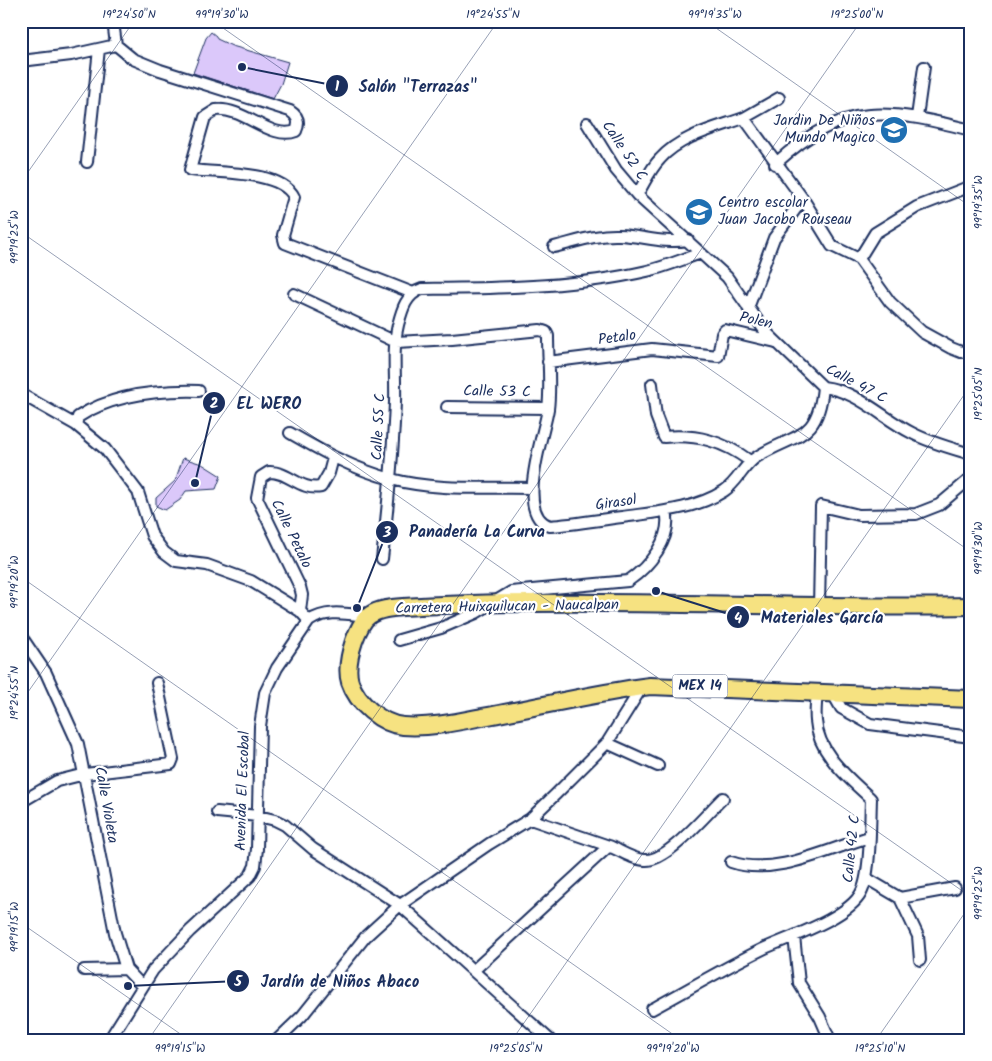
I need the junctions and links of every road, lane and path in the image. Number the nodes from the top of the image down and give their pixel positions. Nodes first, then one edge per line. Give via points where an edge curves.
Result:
1 (113, 21) edge
2 (116, 45) junction
3 (99, 49) junction
4 (21, 60) edge
5 (924, 67) dead end
6 (779, 98) dead end
7 (917, 116) junction
8 (744, 118) junction
9 (587, 123) dead end
10 (971, 130) edge
11 (87, 162) dead end
12 (775, 164) junction
13 (971, 186) edge
14 (636, 196) junction
15 (802, 199) junction
16 (688, 240) junction
17 (554, 246) dead end
18 (701, 253) junction
19 (858, 259) junction
20 (294, 294) dead end
21 (410, 295) junction
22 (748, 308) junction
23 (396, 342) junction
24 (776, 342) junction
25 (689, 351) joint
26 (971, 351) edge
27 (548, 362) junction
28 (652, 384) dead end
29 (823, 387) junction
30 (199, 391) dead end
31 (21, 394) edge
32 (447, 407) dead end
33 (548, 408) junction
34 (76, 425) junction
35 (290, 433) dead end
36 (971, 454) edge
37 (333, 458) junction
38 (750, 461) junction
39 (971, 478) edge
40 (391, 479) junction
41 (532, 488) junction
42 (666, 511) junction
43 (382, 559) dead end
44 (493, 605) junction
45 (971, 606) edge
46 (819, 607) junction
47 (300, 612) junction
48 (368, 616) junction
49 (309, 621) junction
50 (22, 638) edge
51 (399, 640) dead end
52 (156, 683) dead end
53 (642, 687) junction
54 (816, 693) junction
55 (833, 694) junction
56 (971, 699) edge
57 (971, 737) edge
58 (607, 742) junction
59 (658, 766) dead end
60 (86, 774) junction
61 (723, 798) dead end
62 (21, 802) edge
63 (217, 812) dead end
64 (258, 816) junction
65 (530, 819) junction
66 (869, 837) junction
67 (609, 846) junction
68 (731, 862) dead end
69 (866, 878) junction
70 (956, 888) dead end
71 (900, 898) junction
72 (400, 905) junction
73 (794, 936) junction
74 (920, 960) dead end
75 (126, 969) junction
76 (84, 970) dead end
77 (474, 970) junction
78 (142, 986) junction
79 (652, 1009) dead end
80 (109, 1040) edge
81 (277, 1040) edge
82 (550, 1040) edge
83 (830, 1040) edge

1 - 2 street
2 - 3 street
2 - 21 street via 133,59 160,70 290,111 298,120 296,131 282,134 235,112 216,110 205,117 189,170 259,177 277,182 294,197 283,234 285,243
3 - 4 street
3 - 11 street
5 - 7 street
6 - 8 street
7 - 10 street
7 - 12 street via 877,113 849,118 815,134
8 - 12 street
8 - 14 street via 694,136 667,152 656,163
9 - 14 street, Calle 52 C
12 - 15 street
13 - 19 street via 917,207 875,232
14 - 16 street, Calle 52 C
15 - 19 street via 832,246
15 - 22 street via 774,238
16 - 17 street via 671,243 620,235
16 - 18 street, Calle 52 C
18 - 21 street via 618,277 521,288 422,289
18 - 22 street, Calle 47 C via 727,277
19 - 26 street via 890,302 922,332 961,352
20 - 23 street
21 - 23 street, Calle 55 C via 398,326
22 - 24 street, Calle 47 C
23 - 27 street, Girasol via 540,330 548,336
23 - 40 street, Calle 55 C
24 - 25 street, Polen via 726,330 722,334 718,356
24 - 29 street, Calle 47 C
25 - 27 street, Petalo via 652,348
27 - 33 street, Girasol
28 - 38 street via 655,411 664,437 709,439 736,450
29 - 36 street, Calle 47 C via 840,390 863,401 929,442
29 - 38 street via 819,415 810,428
30 - 34 street via 174,390 140,395 87,411 78,418
31 - 34 street
32 - 33 street, Calle 53 C
33 - 41 street, Girasol
34 - 47 street via 105,449 138,492 152,536 164,552 176,561 207,565 251,581
35 - 37 street
37 - 40 street
37 - 47 street, Calle Petalo via 321,487 309,488 269,472 261,477 256,491 260,506 300,587
38 - 42 street, Girasol via 726,490 688,507
39 - 46 street via 939,505 916,514 859,515 821,506
40 - 41 street via 431,485
40 - 43 street, Calle 55 C
41 - 42 street, Girasol via 538,519 550,526
42 - 44 street via 668,527 664,538 641,573 628,581 511,592
44 - 46 main road, Carretera Huixquilucan - Naucalpan
44 - 48 main road, Carretera Huixquilucan - Naucalpan via 402,607
44 - 51 street via 441,628
45 - 46 main road, Carretera Huixquilucan - Naucalpan
47 - 49 street
48 - 49 street via 319,614
48 - 53 main road, MEX 14 via 357,633 349,656 350,681 360,701 378,716 401,726 442,724
49 - 64 street, Avenida El Escobal via 277,668 265,693 260,726
50 - 60 street, Calle Violeta via 46,672 63,706
52 - 60 street via 172,762
53 - 54 main road, MEX 14 via 696,686
53 - 58 street
54 - 55 main road, MEX 14
54 - 66 street, Calle 42 C via 819,739 830,757 872,799
55 - 56 main road, MEX 14
55 - 57 street via 841,708 870,724
58 - 59 street
58 - 65 street
60 - 62 street via 57,781
60 - 75 street, Calle Violeta via 115,933
61 - 67 street via 667,852 654,859 642,860
63 - 64 street
64 - 72 street via 285,825 313,849
64 - 78 street, Avenida El Escobal via 255,866 250,876 183,937
65 - 67 street
65 - 72 street
66 - 68 street via 766,868
66 - 69 street, Calle 42 C
67 - 77 street
69 - 71 street
69 - 73 street, Calle 42 C via 861,894 850,907
70 - 71 street
71 - 74 street via 918,936
72 - 77 street
72 - 81 street via 366,936 302,1016
73 - 79 street, Calle 42 C
73 - 83 street via 798,983 820,1017
75 - 76 street
75 - 78 street, Calle Violeta
77 - 82 street
78 - 80 street, Avenida El Escobal

